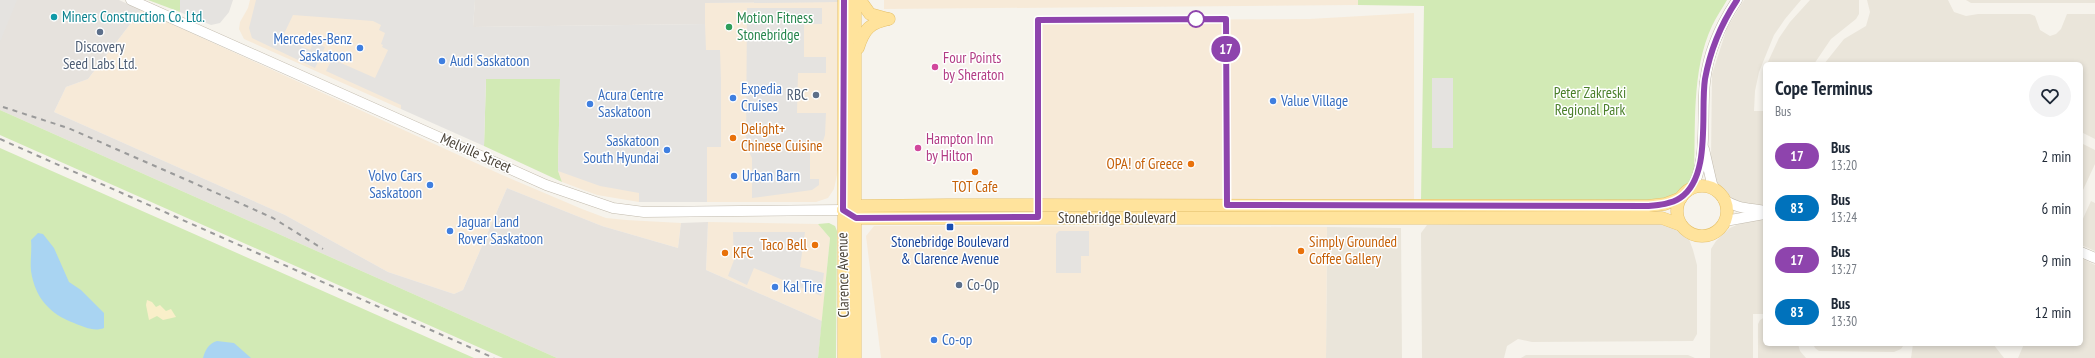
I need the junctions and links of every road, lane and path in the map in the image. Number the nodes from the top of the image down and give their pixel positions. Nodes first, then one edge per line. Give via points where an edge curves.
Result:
1 (131, 0) edge
2 (844, 0) edge
3 (855, 0) edge
4 (860, 0) edge
5 (1737, 0) edge
6 (855, 54) junction
7 (1702, 141) junction
8 (1685, 194) junction
9 (1719, 195) junction
10 (856, 206) junction
11 (843, 210) junction
12 (1763, 212) edge
13 (1763, 212) edge
14 (856, 218) junction
15 (1725, 221) junction
16 (1681, 225) junction
17 (2083, 253) edge
18 (2095, 258) edge
19 (844, 358) edge
20 (855, 358) edge

1 - 11 street, Melville Street via 546,184 613,208 644,212
2 - 11 main road, Clarence Avenue
3 - 6 main road, Clarence Avenue
4 - 6 main road via 870,14 889,19 875,22 862,34
5 - 7 street via 1709,58 1703,103
6 - 10 main road, Clarence Avenue
7 - 8 street via 1698,173
7 - 9 street via 1711,180
8 - 9 main road via 1704,187
8 - 10 main road, Stonebridge Boulevard via 1665,204 1648,206
8 - 16 main road via 1677,213
9 - 12 street via 1731,205
9 - 15 main road via 1726,213
10 - 11 main road, Stonebridge Boulevard
10 - 14 main road, Clarence Avenue
11 - 14 main road
11 - 19 main road, Clarence Avenue
13 - 15 street
14 - 16 main road, Stonebridge Boulevard via 1662,218
14 - 20 main road, Clarence Avenue
15 - 16 main road via 1715,232 1708,235 1693,234
17 - 18 street

